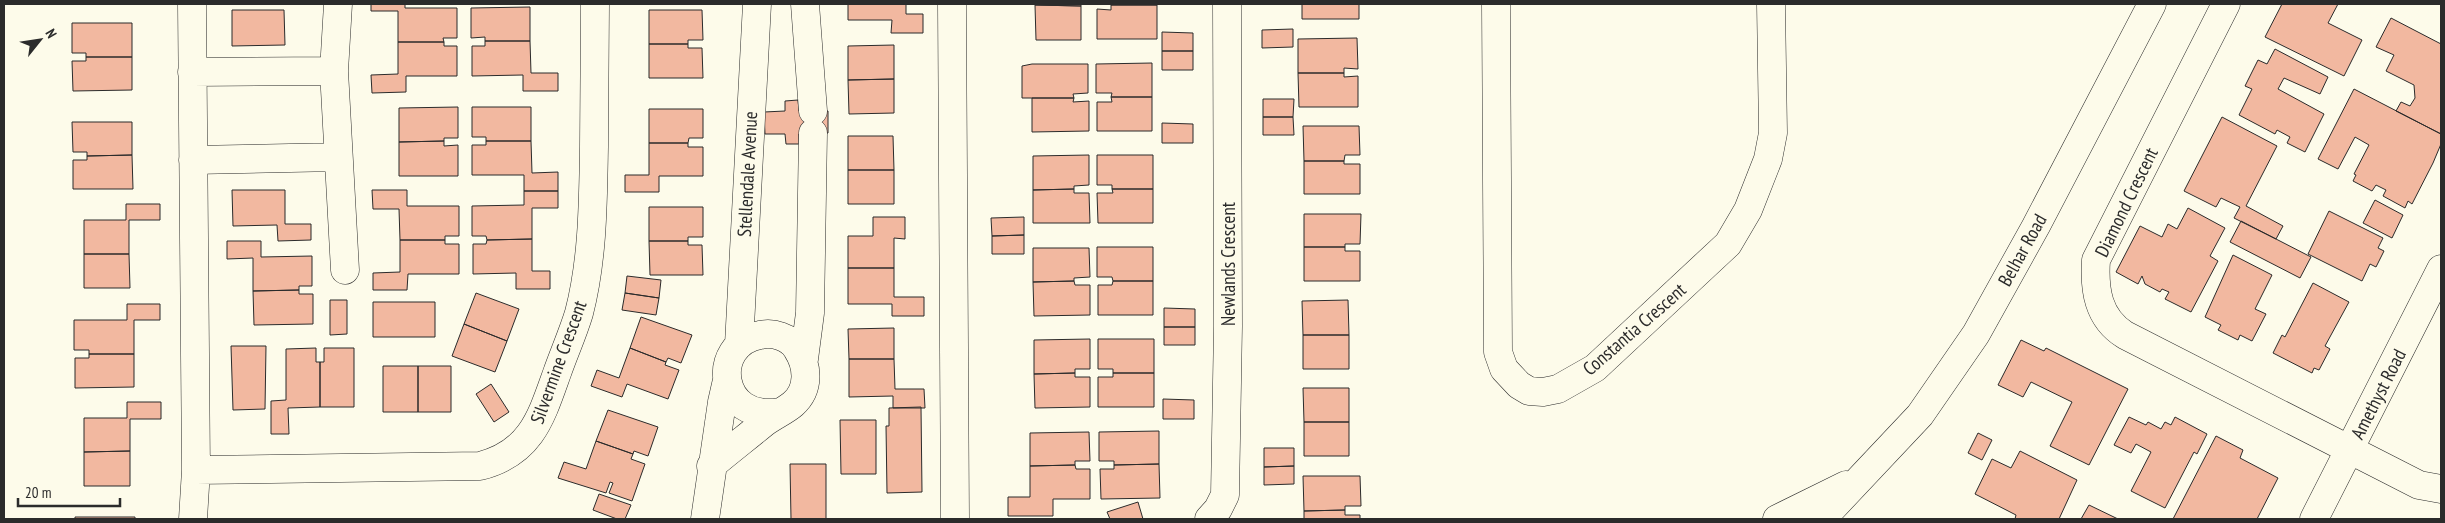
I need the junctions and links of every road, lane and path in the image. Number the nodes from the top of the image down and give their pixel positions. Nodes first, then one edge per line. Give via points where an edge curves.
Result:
1 (192, 4) edge
2 (338, 4) edge
3 (595, 4) edge
4 (757, 4) edge
5 (805, 4) edge
6 (952, 4) edge
7 (1227, 4) edge
8 (1496, 4) edge
9 (1771, 4) edge
10 (2152, 4) edge
11 (2226, 4) edge
12 (334, 71) junction
13 (192, 72) junction
14 (338, 157) junction
15 (193, 160) junction
16 (2441, 269) edge
17 (345, 270) dead end
18 (738, 345) junction
19 (804, 359) junction
20 (727, 380) junction
21 (780, 412) junction
22 (2349, 451) junction
23 (712, 466) junction
24 (196, 470) junction
25 (1863, 477) junction
26 (2441, 489) edge
27 (194, 519) edge
28 (705, 519) edge
29 (954, 519) edge
30 (1209, 519) edge
31 (1777, 519) edge
32 (1822, 519) edge
33 (2314, 519) edge

1 - 13 street
2 - 12 street
3 - 24 street, Silvermine Crescent via 593,202 589,254 579,313 541,418 531,434 517,450 500,461 480,466
4 - 18 street, Stellendale Avenue
5 - 19 street via 813,122 810,313
6 - 29 street
7 - 30 street, Newlands Crescent via 1225,495
8 - 9 street, Constantia Crescent via 1498,352 1504,369 1519,386 1543,392 1558,389 1594,368 1728,244 1748,210 1768,159 1772,132
10 - 25 street, Belhar Road via 1976,334 1920,415
11 - 22 street, Diamond Crescent via 2096,260 2096,294 2108,320 2124,335
12 - 13 street
12 - 14 street
13 - 15 street
14 - 15 street
14 - 17 street
15 - 24 street
16 - 22 street, Amethyst Road
18 - 19 street via 751,336 767,334 782,337 795,346
18 - 20 street via 728,361
19 - 21 street via 803,391 794,404
20 - 21 street via 736,399 752,412
20 - 23 street
21 - 23 street
22 - 26 street, Diamond Crescent via 2419,485
22 - 33 street, Amethyst Road
23 - 28 street
24 - 27 street
25 - 31 street, Belhar Road
25 - 32 street, Belhar Road

